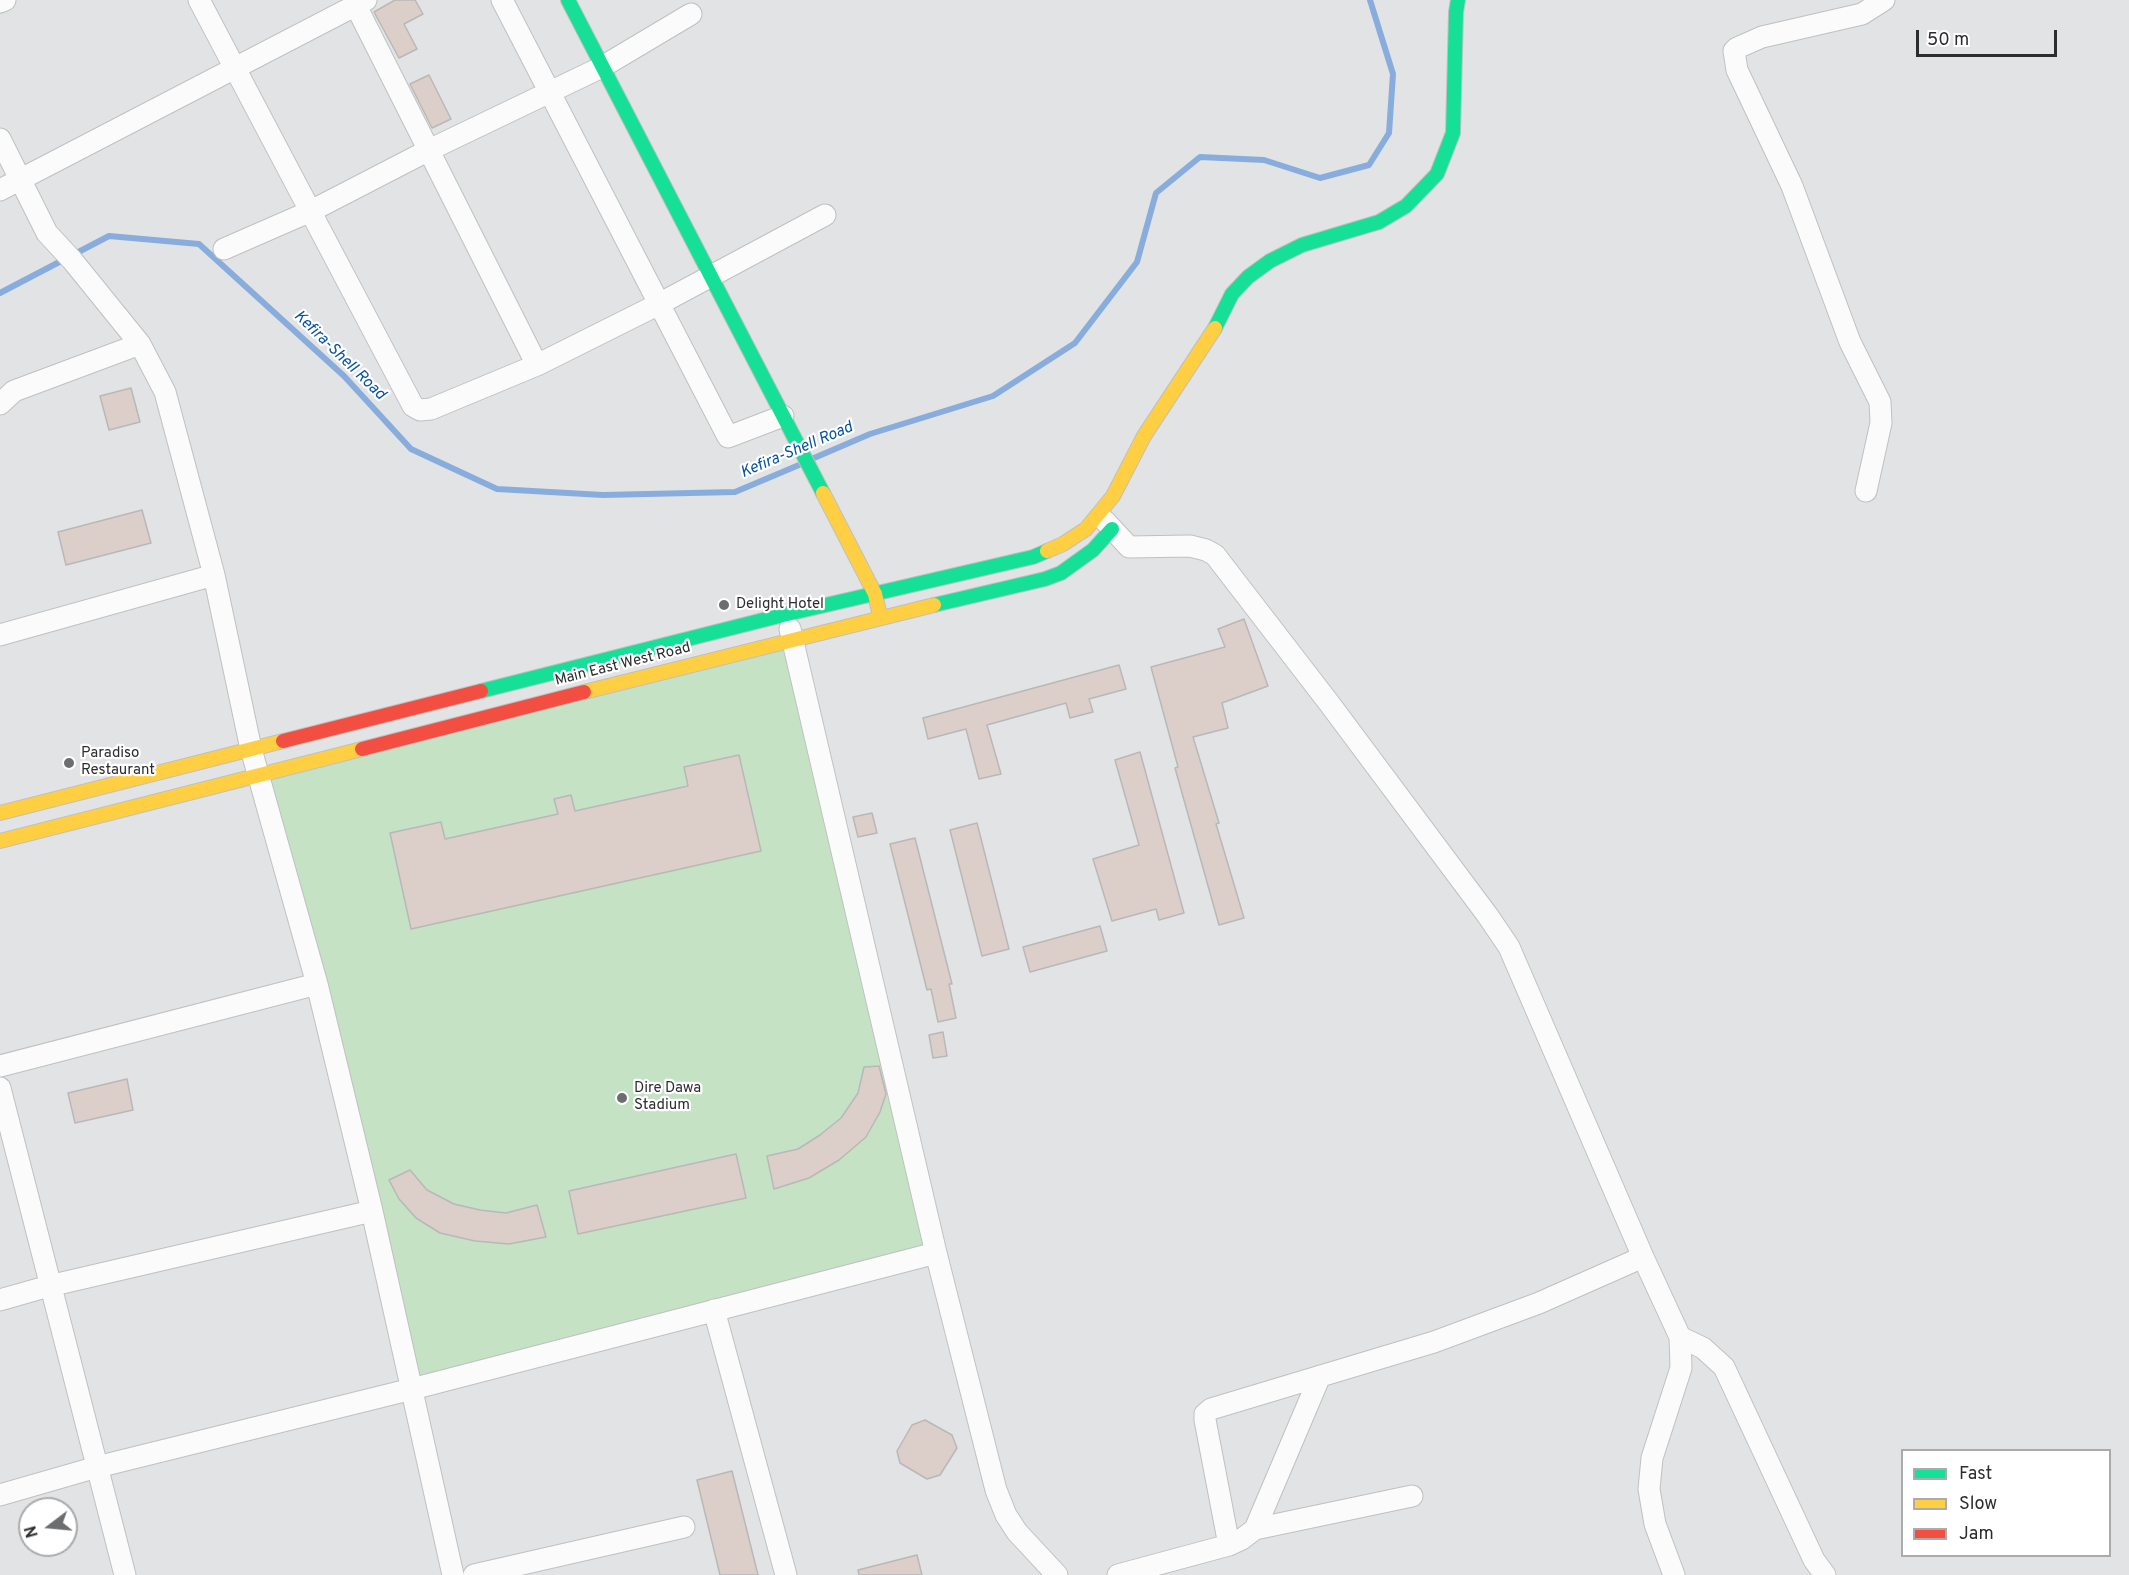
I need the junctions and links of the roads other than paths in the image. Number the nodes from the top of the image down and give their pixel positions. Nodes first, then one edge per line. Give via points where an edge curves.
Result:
1 (5, 0) edge
2 (199, 0) edge
3 (502, 0) edge
4 (568, 0) edge
5 (1458, 0) edge
6 (1884, 0) edge
7 (0, 2) edge
8 (358, 2) edge
9 (690, 14) dead end
10 (602, 67) junction
11 (235, 68) junction
12 (550, 92) junction
13 (0, 139) edge
14 (429, 150) junction
15 (20, 180) junction
16 (0, 190) edge
17 (310, 211) junction
18 (825, 215) dead end
19 (224, 249) dead end
20 (711, 277) junction
21 (659, 304) junction
22 (140, 344) junction
23 (537, 365) junction
24 (0, 404) edge
25 (1162, 407) junction
26 (783, 416) junction
27 (1140, 475) dead end
28 (1866, 491) dead end
29 (1111, 519) junction
30 (214, 575) junction
31 (875, 594) junction
32 (787, 614) junction
33 (880, 618) junction
34 (0, 635) edge
35 (792, 639) junction
36 (447, 700) junction
37 (453, 726) junction
38 (251, 749) junction
39 (259, 776) junction
40 (0, 813) edge
41 (0, 841) edge
42 (317, 984) junction
43 (0, 1066) edge
44 (0, 1088) edge
45 (372, 1211) junction
46 (936, 1253) junction
47 (1643, 1257) junction
48 (50, 1286) junction
49 (0, 1300) edge
50 (714, 1311) junction
51 (1680, 1337) junction
52 (1320, 1376) junction
53 (412, 1389) junction
54 (97, 1467) junction
55 (0, 1495) edge
56 (1412, 1496) dead end
57 (684, 1527) dead end
58 (1255, 1529) junction
59 (1230, 1545) junction
60 (125, 1575) edge
61 (453, 1575) edge
62 (474, 1575) edge
63 (786, 1575) edge
64 (1057, 1575) edge
65 (1118, 1575) edge
66 (1674, 1575) edge
67 (1825, 1575) edge

1 - 7 street
2 - 11 street
3 - 12 street
4 - 10 main road
5 - 25 main road, Main East West Road via 1453,133 1437,174 1406,206 1378,222 1302,244 1248,277 1232,294 1214,331
6 - 28 street via 1862,14 1762,37 1734,51 1737,70 1792,186 1850,342 1880,402 1881,423
8 - 11 street
8 - 14 street
9 - 10 street
10 - 12 street
10 - 20 main road
11 - 15 street
11 - 17 street
12 - 14 street
12 - 21 street
13 - 15 street
14 - 17 street
14 - 23 street
15 - 16 street
15 - 22 street via 47,233
17 - 19 street
17 - 23 street via 413,406 431,410
18 - 20 street
20 - 21 street
20 - 26 main road
21 - 23 street
21 - 26 street via 728,437
22 - 24 street via 14,391
22 - 30 street via 165,392
25 - 27 main road, Main East West Road
25 - 29 main road, Main East West Road via 1113,496
26 - 31 main road
29 - 31 main road, Main East West Road via 1033,557
29 - 33 main road, Main East West Road via 1093,550 1061,573
29 - 47 street via 1126,545 1133,548 1190,546 1215,555 1488,916 1509,947 1529,989
30 - 34 street
30 - 38 street
31 - 32 main road, Main East West Road
31 - 33 main road
32 - 35 street
32 - 36 main road, Main East West Road
33 - 35 main road, Main East West Road
35 - 37 main road, Main East West Road
35 - 46 street
36 - 37 main road
36 - 38 main road, Main East West Road
37 - 39 main road, Main East West Road
38 - 39 street
38 - 40 main road, Main East West Road
39 - 41 main road, Main East West Road
39 - 42 street
42 - 43 street
42 - 45 street
44 - 48 street
45 - 48 street
45 - 53 street
46 - 50 street
46 - 64 street via 996,1490 1017,1532
47 - 51 street
47 - 52 street via 1539,1303 1434,1342
48 - 49 street
48 - 54 street
50 - 53 street
50 - 63 street
51 - 66 street via 1681,1368 1652,1458 1649,1489 1655,1524
51 - 67 street via 1703,1348 1724,1367 1814,1560
52 - 58 street
52 - 59 street via 1205,1414
53 - 54 street
53 - 61 street
54 - 55 street
54 - 60 street
56 - 58 street
57 - 62 street
58 - 59 street
59 - 65 street

